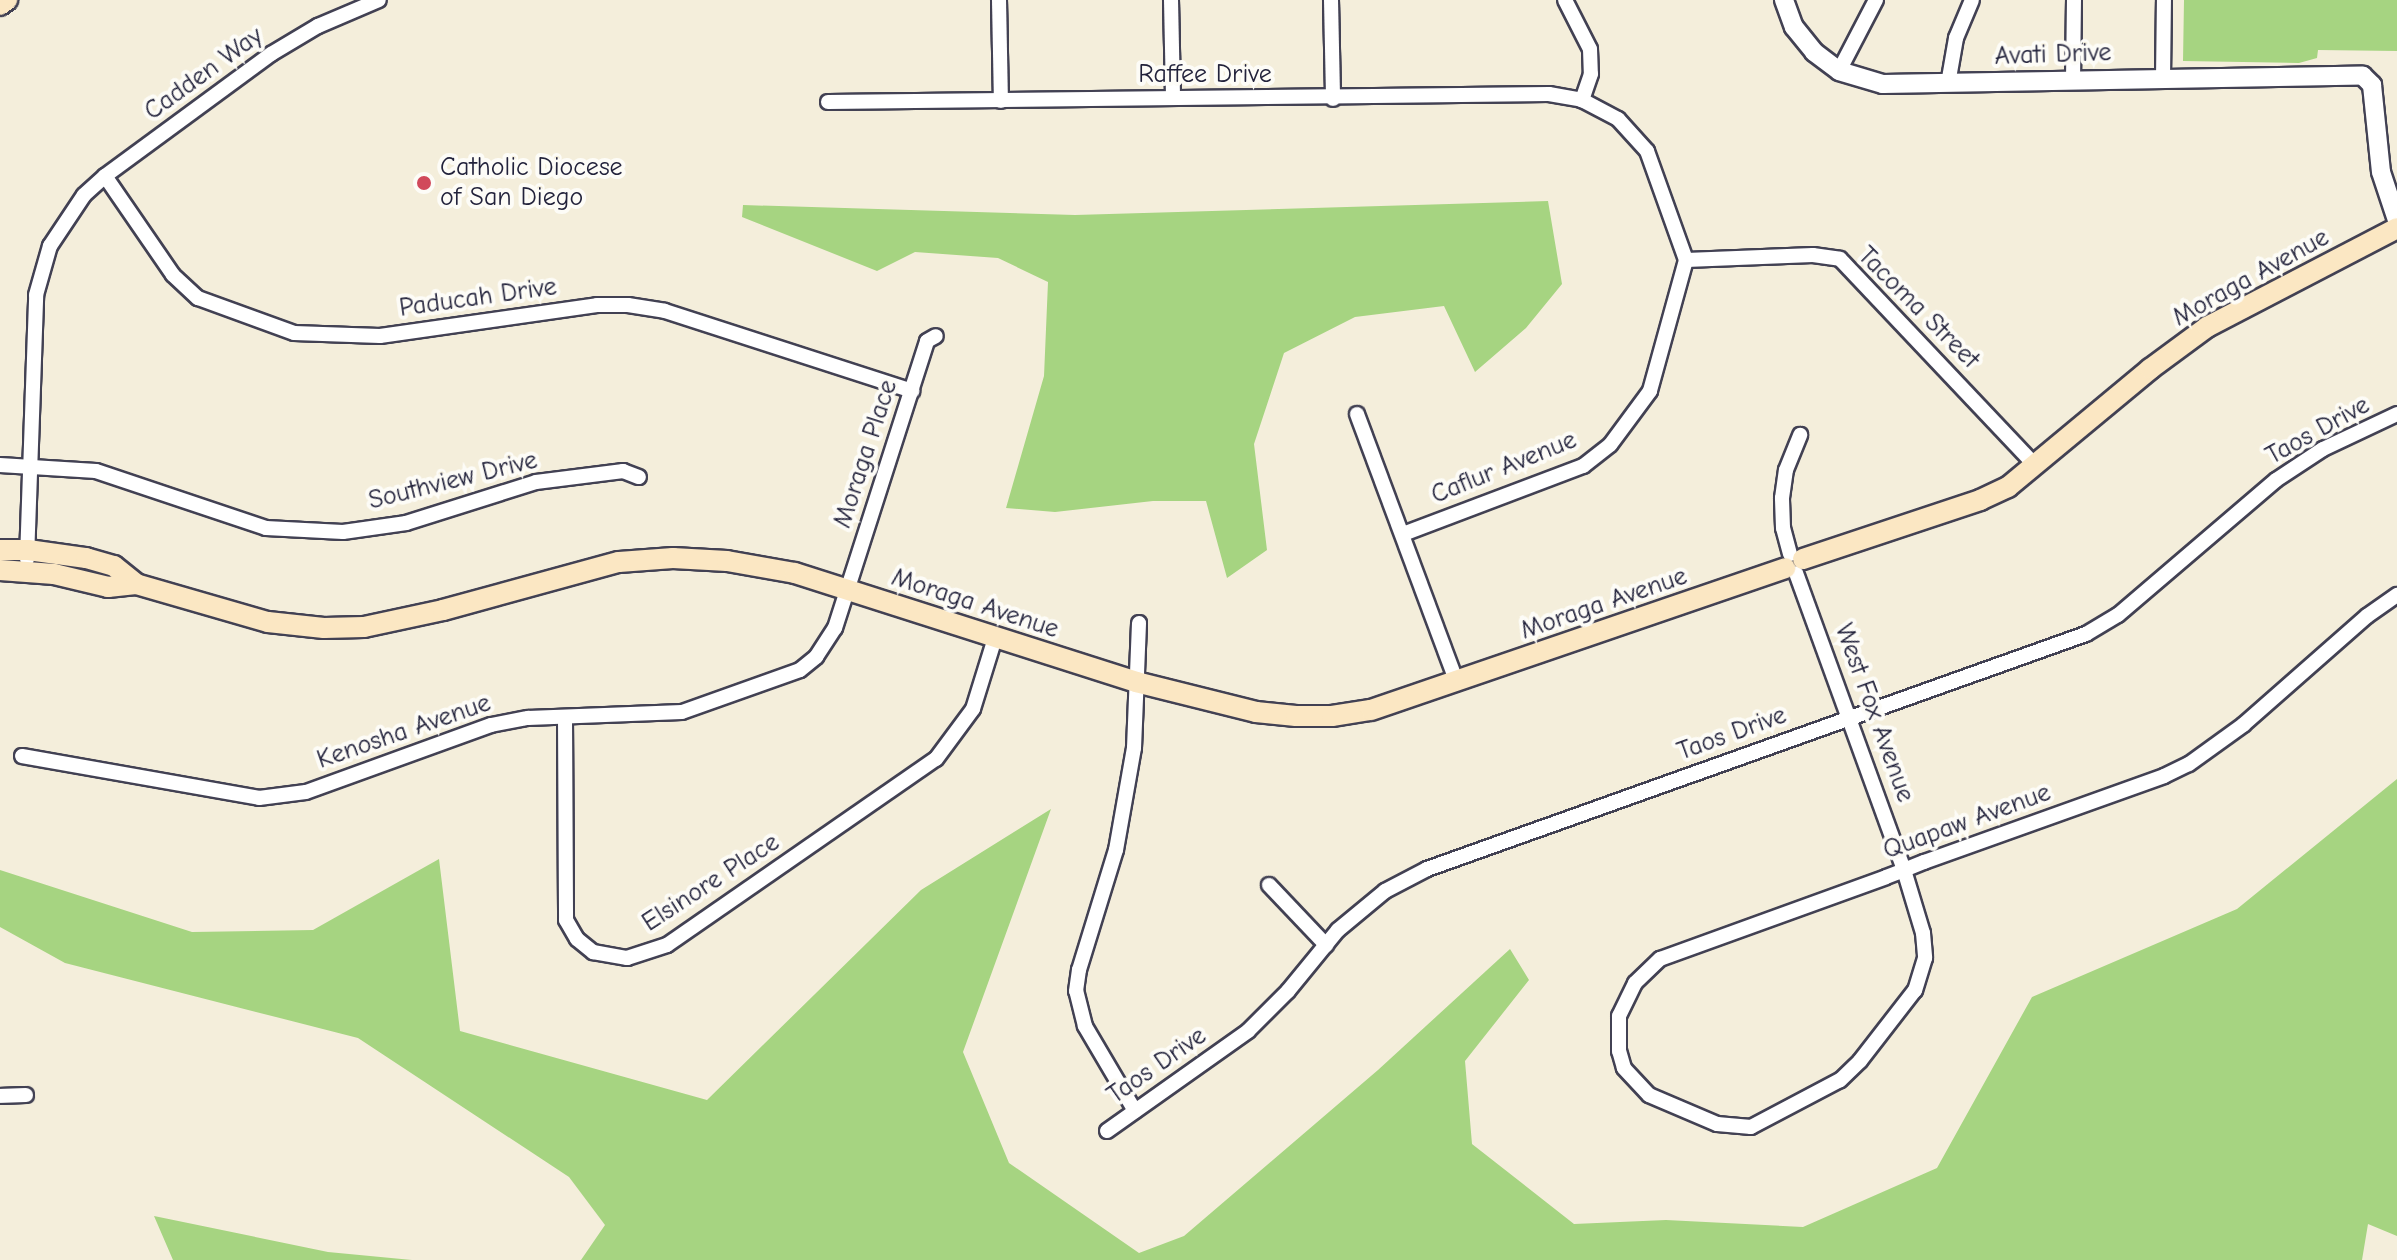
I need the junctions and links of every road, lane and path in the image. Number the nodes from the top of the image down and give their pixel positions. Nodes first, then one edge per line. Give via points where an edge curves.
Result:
1 (7, 0) edge
2 (379, 0) edge
3 (999, 0) edge
4 (1171, 0) edge
5 (1331, 0) edge
6 (1565, 0) edge
7 (1784, 0) edge
8 (1876, 0) edge
9 (1972, 0) edge
10 (2074, 0) edge
11 (2164, 0) edge
12 (0, 5) edge
13 (1839, 71) junction
14 (2163, 78) junction
15 (2073, 81) junction
16 (1948, 84) junction
17 (1173, 98) junction
18 (1333, 99) junction
19 (1582, 100) junction
20 (1001, 101) junction
21 (828, 102) dead end
22 (105, 176) junction
23 (2397, 220) edge
24 (2397, 228) edge
25 (1686, 260) junction
26 (936, 336) dead end
27 (912, 391) junction
28 (1357, 414) dead end
29 (2397, 414) edge
30 (1800, 435) dead end
31 (0, 465) edge
32 (2035, 465) junction
33 (31, 466) junction
34 (639, 477) dead end
35 (1403, 534) junction
36 (0, 550) edge
37 (27, 560) junction
38 (1794, 563) junction
39 (0, 570) edge
40 (847, 590) junction
41 (2397, 595) edge
42 (1139, 623) dead end
43 (995, 638) junction
44 (1136, 682) junction
45 (1457, 683) junction
46 (1850, 716) junction
47 (565, 718) junction
48 (22, 756) dead end
49 (1904, 870) junction
50 (1269, 885) dead end
51 (1326, 945) junction
52 (26, 1095) dead end
53 (1649, 1095) joint
54 (0, 1096) edge
55 (1135, 1111) junction
56 (1107, 1131) dead end

1 - 12 main road
2 - 22 street, Cadden Way via 318,26 271,54
3 - 20 street
4 - 17 street
5 - 18 street
6 - 19 street via 1590,49 1591,74
7 - 13 street, Avati Drive via 1794,27
8 - 13 street
9 - 16 street via 1956,38
10 - 15 street
11 - 14 street
13 - 16 street, Avati Drive via 1883,84
14 - 15 street, Avati Drive
14 - 23 street, Avati Drive via 2363,76 2372,85 2381,172
15 - 16 street, Avati Drive
17 - 18 street, Raffee Drive
17 - 20 street, Raffee Drive
18 - 19 street, Raffee Drive via 1549,94
19 - 25 street, Raffee Drive via 1618,119 1647,151
20 - 21 street, Raffee Drive
22 - 27 street, Paducah Drive via 173,275 198,298 294,333 380,336 628,305 665,311
22 - 33 street, Cadden Way via 84,195 50,246 36,295
24 - 32 main road, Moraga Avenue via 2207,327
25 - 32 street, Tacoma Street via 1813,255 1840,259
25 - 35 street, Caflur Avenue via 1650,391 1610,445 1583,466
26 - 27 street, Moraga Place via 927,341
27 - 40 street, Moraga Place
28 - 35 street
29 - 46 street, Taos Drive via 2323,449 2276,480 2118,615 2086,634
30 - 38 street, West Fox Avenue via 1782,498 1783,528
31 - 33 street, Southview Drive
32 - 38 main road, Moraga Avenue via 2008,487 1980,500
33 - 34 street, Southview Drive via 96,471 266,528 343,532 406,523 536,482 623,471
33 - 37 street, Cadden Way
35 - 45 street
36 - 37 main road, Moraga Avenue
37 - 39 main road, Moraga Avenue
37 - 40 main road, Moraga Avenue via 86,558 114,566 136,584 268,622 324,628 364,627 619,562 673,558 795,573
38 - 45 main road, Moraga Avenue
38 - 46 street, West Fox Avenue
40 - 43 main road, Moraga Avenue
40 - 47 street, Kenosha Avenue via 835,628 800,670 682,712
41 - 49 street, Quapaw Avenue via 2189,764
42 - 44 street
43 - 44 main road, Moraga Avenue
43 - 47 street, Elsinore Place via 973,709 936,759 667,945 627,958 593,952 566,920
44 - 45 main road, Moraga Avenue via 1256,712 1296,716 1371,710
44 - 55 street via 1134,748 1116,850 1076,991 1085,1026
46 - 49 street, West Fox Avenue
46 - 51 street, Taos Drive via 1427,869 1385,891
47 - 48 street, Kenosha Avenue via 491,725 306,792 259,798
49 - 53 street, Quapaw Avenue via 1660,959 1635,983 1619,1016 1624,1068
49 - 53 street, West Fox Avenue via 1925,958 1915,990 1840,1080 1751,1127 1717,1124
50 - 51 street
51 - 55 street, Taos Drive via 1248,1031
52 - 54 street
55 - 56 street, Taos Drive

